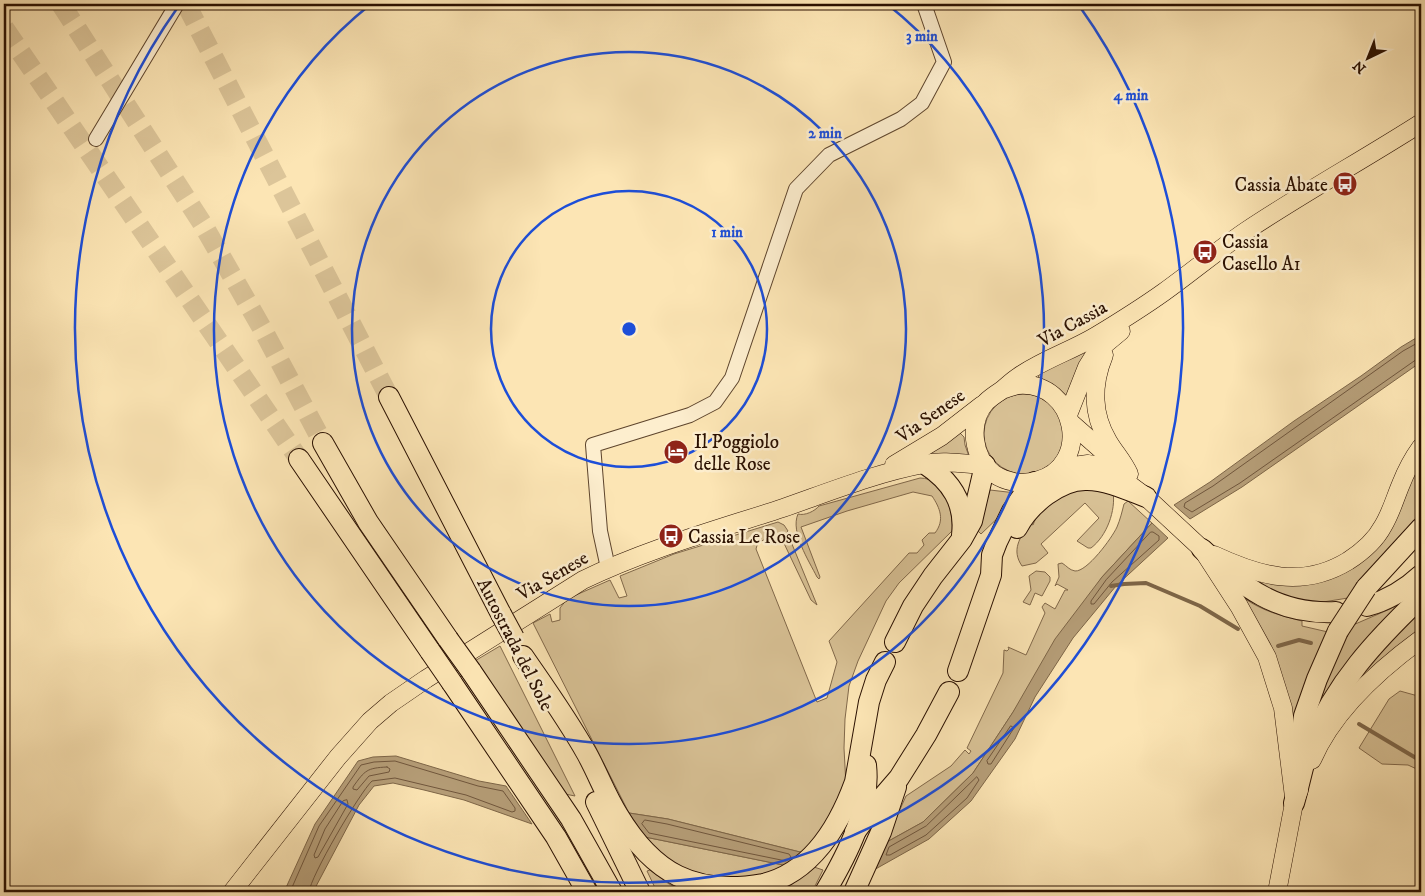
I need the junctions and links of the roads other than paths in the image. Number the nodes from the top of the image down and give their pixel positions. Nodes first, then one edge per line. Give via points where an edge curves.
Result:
1 (177, 4) edge
2 (924, 4) edge
3 (1421, 123) edge
4 (96, 139) dead end
5 (1163, 293) junction
6 (1112, 339) junction
7 (1002, 390) junction
8 (389, 397) tunnel mouth
9 (986, 402) junction
10 (1070, 419) junction
11 (323, 443) tunnel mouth
12 (1421, 448) edge
13 (299, 459) tunnel mouth
14 (925, 464) junction
15 (985, 465) junction
16 (1059, 468) junction
17 (1130, 474) junction
18 (872, 478) junction
19 (1035, 482) junction
20 (1146, 497) junction
21 (1421, 528) edge
22 (962, 540) junction
23 (1202, 549) junction
24 (608, 568) junction
25 (991, 575) junction
26 (1421, 575) edge
27 (1366, 597) junction
28 (1421, 597) edge
29 (1337, 622) junction
30 (1421, 639) edge
31 (895, 642) dead end
32 (885, 662) dead end
33 (958, 671) dead end
34 (949, 692) dead end
35 (863, 746) junction
36 (899, 778) junction
37 (600, 796) junction
38 (1294, 802) junction
39 (869, 806) junction
40 (552, 839) junction
41 (857, 886) edge
42 (828, 888) edge
43 (232, 892) edge
44 (574, 892) edge
45 (587, 892) edge
46 (612, 892) edge
47 (640, 892) edge
48 (1278, 892) edge

1 - 4 street
2 - 24 street via 944,62 932,85 922,103 901,119 830,155 796,189 732,378 715,402 690,415 593,445 600,531
3 - 5 main road, Via Cassia via 1260,222
5 - 6 main road, Via Cassia
5 - 7 main road, Via Cassia via 1095,337 1018,376
6 - 10 main road, Via Cassia via 1097,351 1087,367
6 - 17 main road via 1096,378 1095,400 1098,422
7 - 9 main road, Via Cassia
7 - 10 main road, Via Cassia via 1017,385 1033,386 1048,392 1060,402
8 - 37 highway, Autostrada del Sole, bridge via 518,647
9 - 15 main road, Via Cassia via 977,416 974,433 976,450
9 - 18 main road, Via Senese via 942,436
10 - 16 main road, Via Cassia via 1070,447
10 - 17 main road
11 - 46 highway, bridge via 368,522 541,773
12 - 23 main road via 1401,482 1383,527 1366,548 1338,566 1303,577 1280,577 1258,573
13 - 40 highway, bridge via 456,688 480,736 501,761
14 - 15 main road, Via Senese
14 - 18 main road, Via Senese
14 - 22 highway via 949,482 957,495 964,524
15 - 19 main road via 996,475 1013,482
15 - 22 highway via 972,521
16 - 19 main road
16 - 20 main road via 1088,464 1100,466
17 - 20 main road
18 - 24 main road, Via Senese
19 - 25 highway via 1004,526 992,555
20 - 23 main road
20 - 25 highway via 1096,480 1063,486 1034,504 1022,517 1003,559
21 - 27 highway
22 - 31 highway via 923,591
23 - 29 highway via 1232,577 1265,599 1320,613
23 - 38 main road via 1267,657 1283,708
24 - 43 main road, Via Senese via 472,649 391,703 370,721
25 - 33 highway
26 - 27 highway via 1384,601
27 - 29 highway, bridge
28 - 38 highway via 1354,667 1328,708 1310,745
29 - 38 highway via 1304,716
30 - 38 main road via 1382,670 1344,709 1316,750
32 - 35 highway via 869,702
34 - 36 highway
35 - 37 highway via 851,794 815,854 786,876 745,889 704,887 685,882 663,868 644,851
35 - 39 highway
36 - 39 highway
36 - 41 highway via 881,832
37 - 47 highway, Autostrada del Sole
38 - 48 main road
39 - 42 highway
40 - 44 highway
40 - 45 highway

